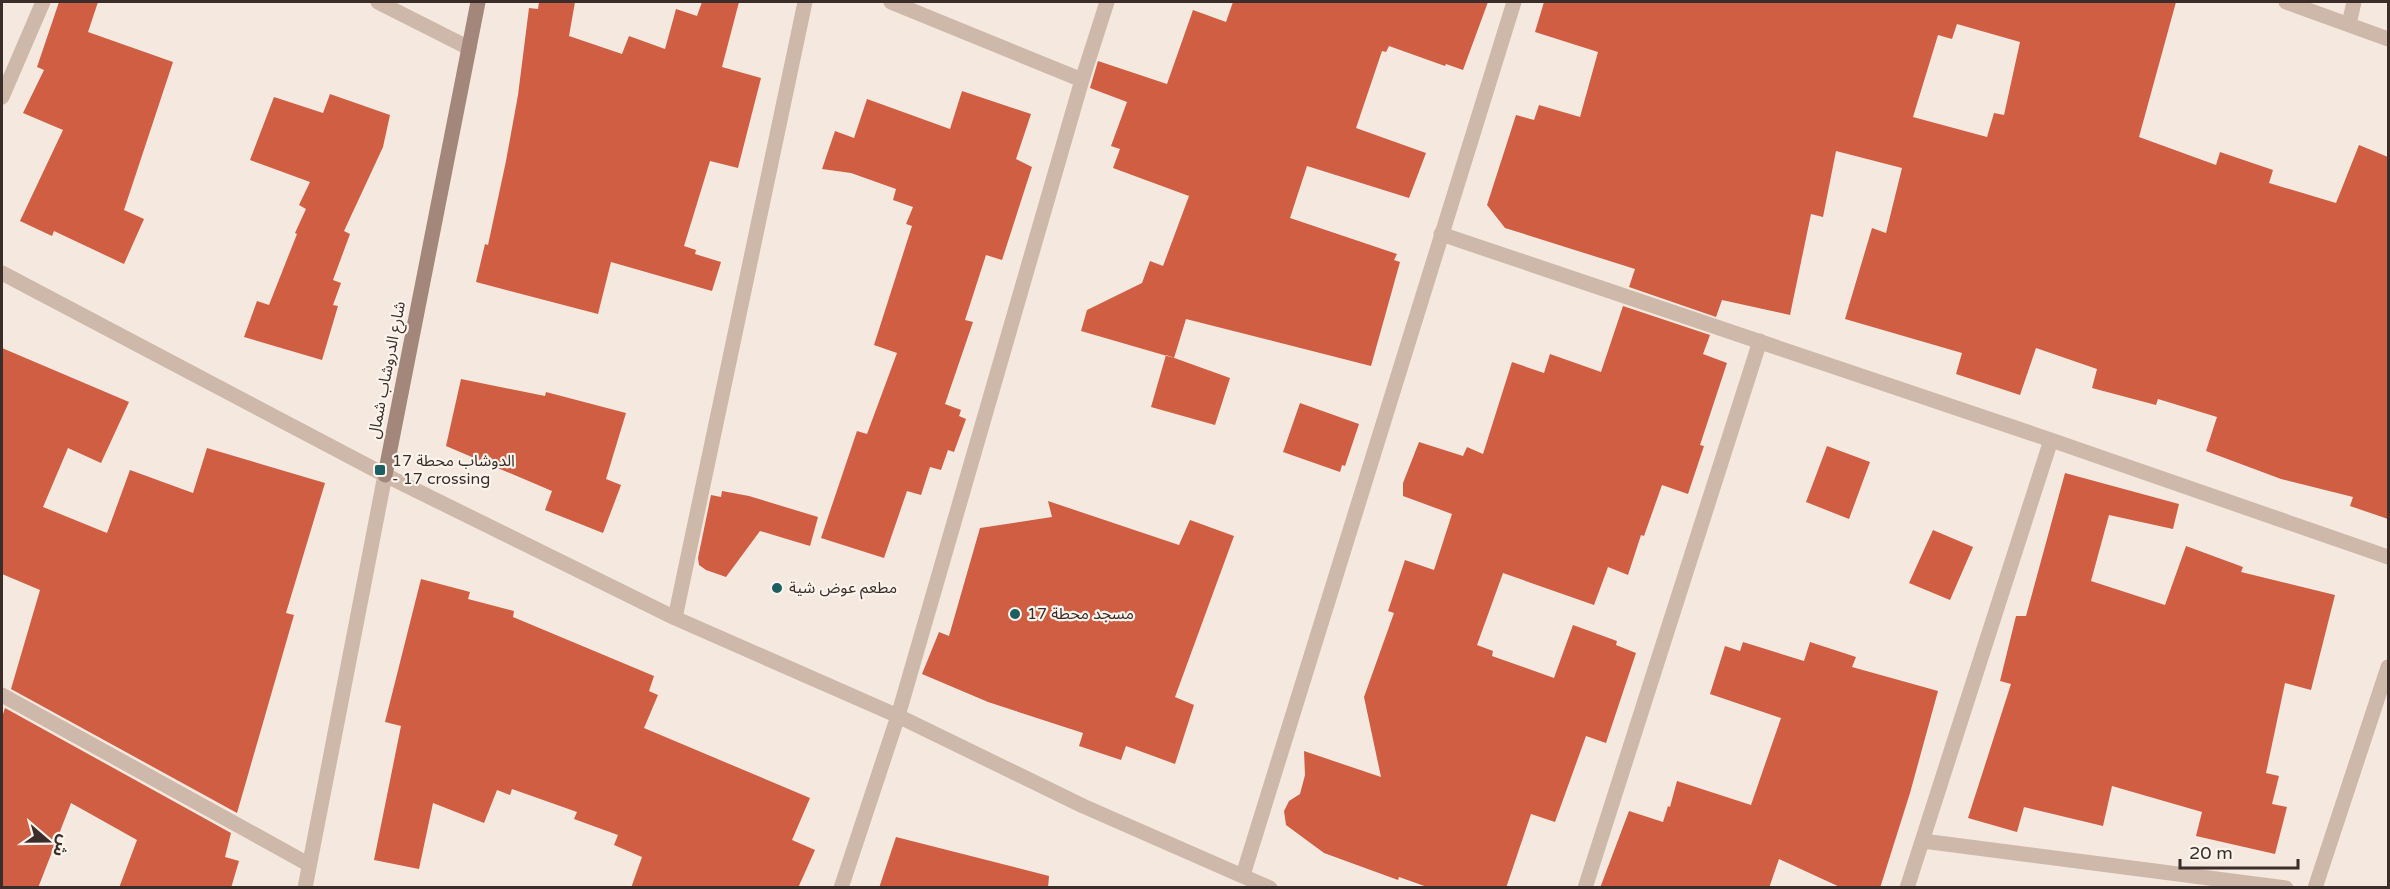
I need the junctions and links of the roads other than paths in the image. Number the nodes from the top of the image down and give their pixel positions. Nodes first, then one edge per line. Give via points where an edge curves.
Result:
1 (43, 2) edge
2 (378, 2) edge
3 (478, 2) edge
4 (805, 2) edge
5 (891, 2) edge
6 (1107, 2) edge
7 (1514, 2) edge
8 (2286, 2) edge
9 (2355, 2) edge
10 (2349, 24) junction
11 (2388, 39) edge
12 (469, 48) junction
13 (1082, 80) junction
14 (2, 97) edge
15 (1441, 234) junction
16 (2, 273) edge
17 (1760, 341) junction
18 (2051, 440) junction
19 (385, 475) junction
20 (2388, 557) edge
21 (675, 618) junction
22 (2388, 668) edge
23 (2, 695) edge
24 (898, 716) junction
25 (1923, 841) junction
26 (308, 864) junction
27 (1243, 875) junction
28 (305, 888) edge
29 (841, 888) edge
30 (1270, 888) edge
31 (1584, 888) edge
32 (1907, 888) edge
33 (2286, 888) edge
34 (2315, 888) edge

1 - 14 street
2 - 12 street
3 - 12 street, شارع الدروشاب شمال
4 - 21 street
5 - 13 street
6 - 13 street
7 - 15 street
8 - 10 street
9 - 10 street
10 - 11 street
12 - 19 street, شارع الدروشاب شمال
13 - 24 street
15 - 17 street
15 - 27 street
16 - 19 street
17 - 18 street
17 - 31 street
18 - 20 street
18 - 25 street
19 - 21 street
19 - 26 street, شارع الدروشاب شمال
21 - 24 street
22 - 34 street
23 - 26 street
24 - 27 street via 1083,806
24 - 29 street
25 - 32 street
25 - 33 street
26 - 28 street, شارع الدروشاب شمال
27 - 30 street

